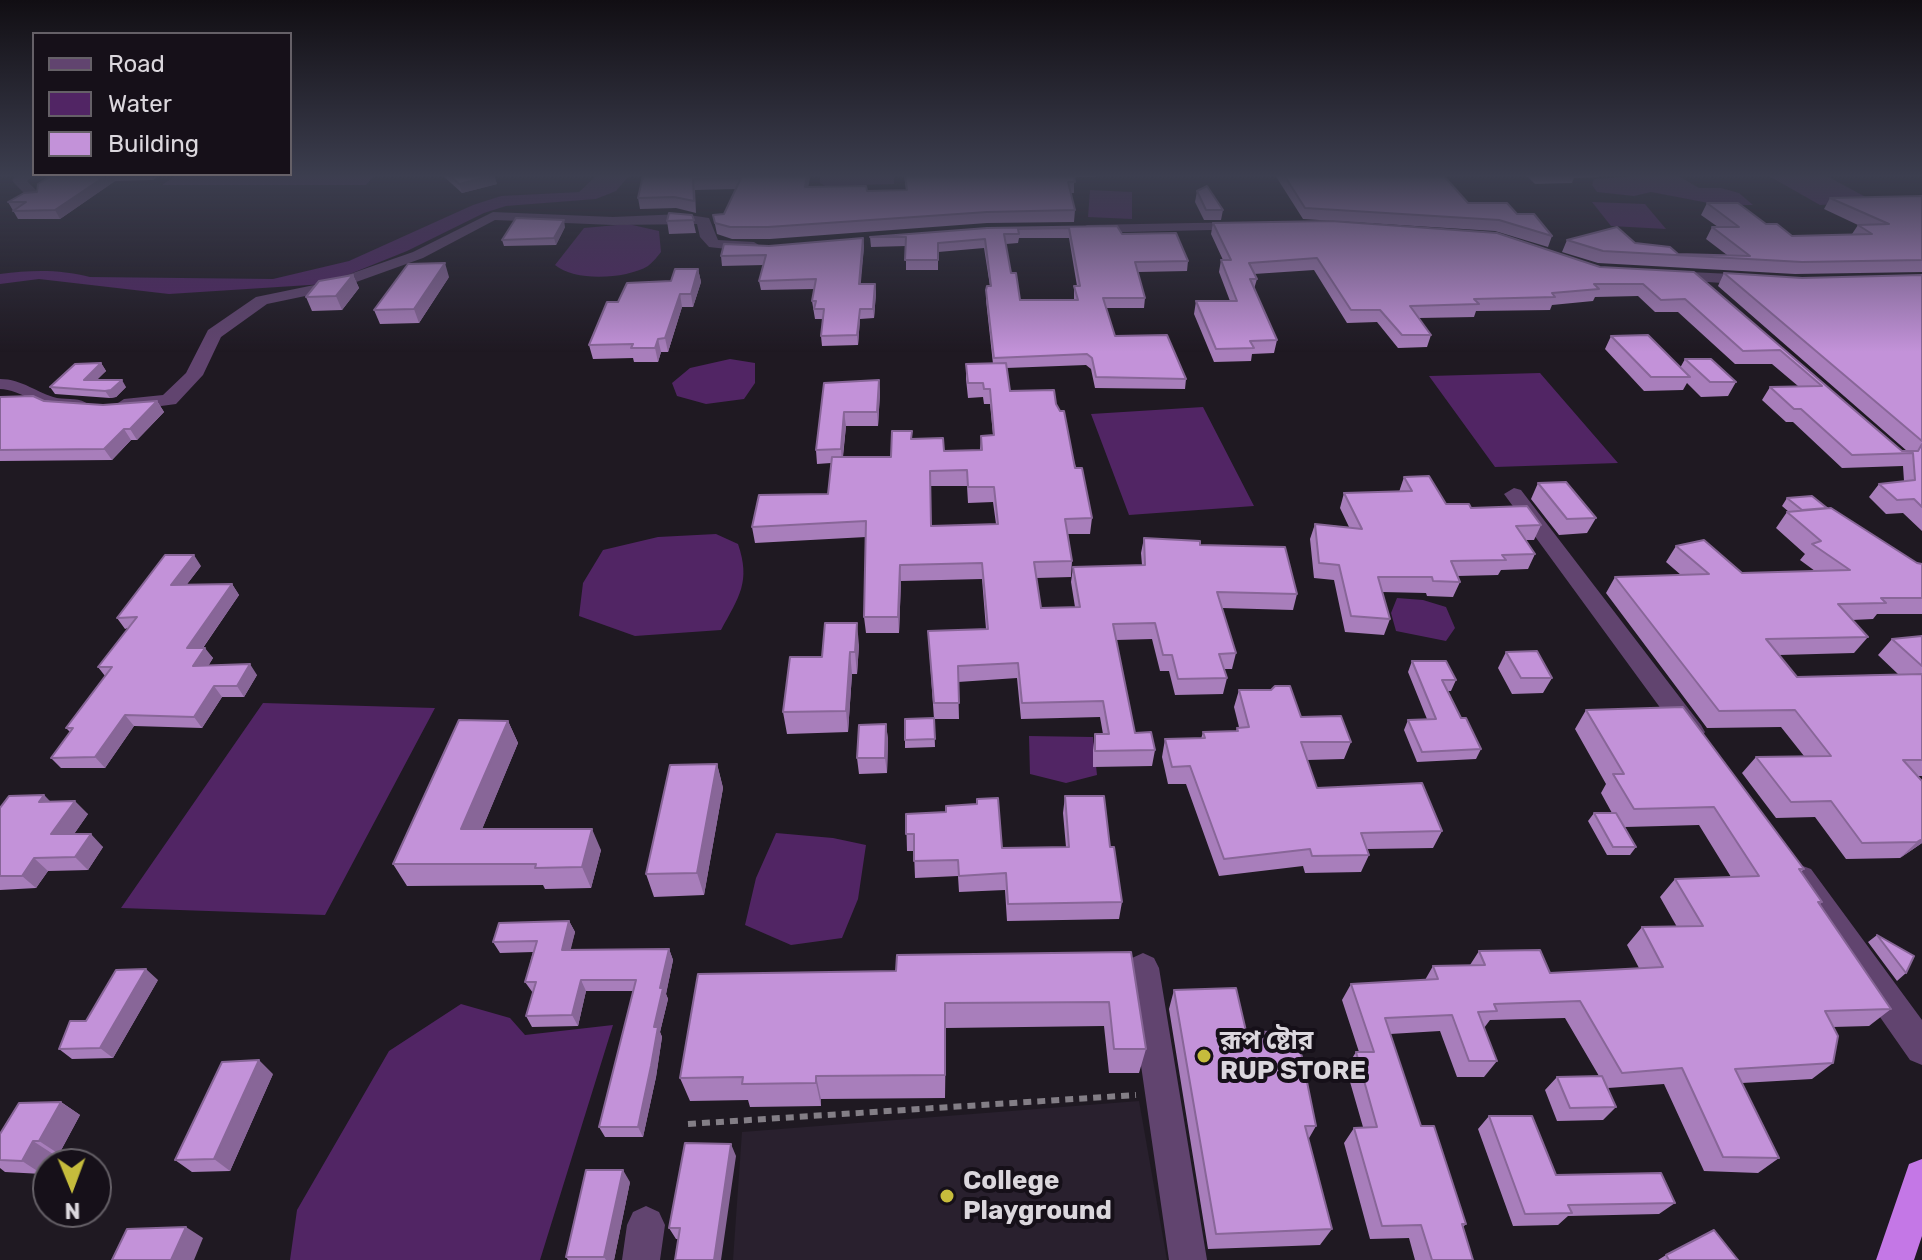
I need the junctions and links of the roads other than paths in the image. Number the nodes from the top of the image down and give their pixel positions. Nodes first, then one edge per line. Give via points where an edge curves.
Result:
1 (457, 234) edge
2 (706, 234) edge
3 (770, 247) edge
4 (1655, 275) edge
5 (1694, 277) junction
6 (1766, 280) edge
7 (1717, 297) edge
8 (0, 384) edge
9 (1514, 494) dead end
10 (1712, 758) edge
11 (1786, 859) edge
12 (1143, 968) dead end
13 (1922, 1048) edge
14 (1922, 1177) edge
15 (1188, 1260) edge
16 (1895, 1260) edge

1 - 8 street via 328,287 262,300 214,334 194,375 169,400 103,406 52,403 12,384
2 - 3 street via 714,244
4 - 5 street
5 - 6 street
5 - 7 street
9 - 10 street
11 - 13 street
12 - 15 street
14 - 16 highway

